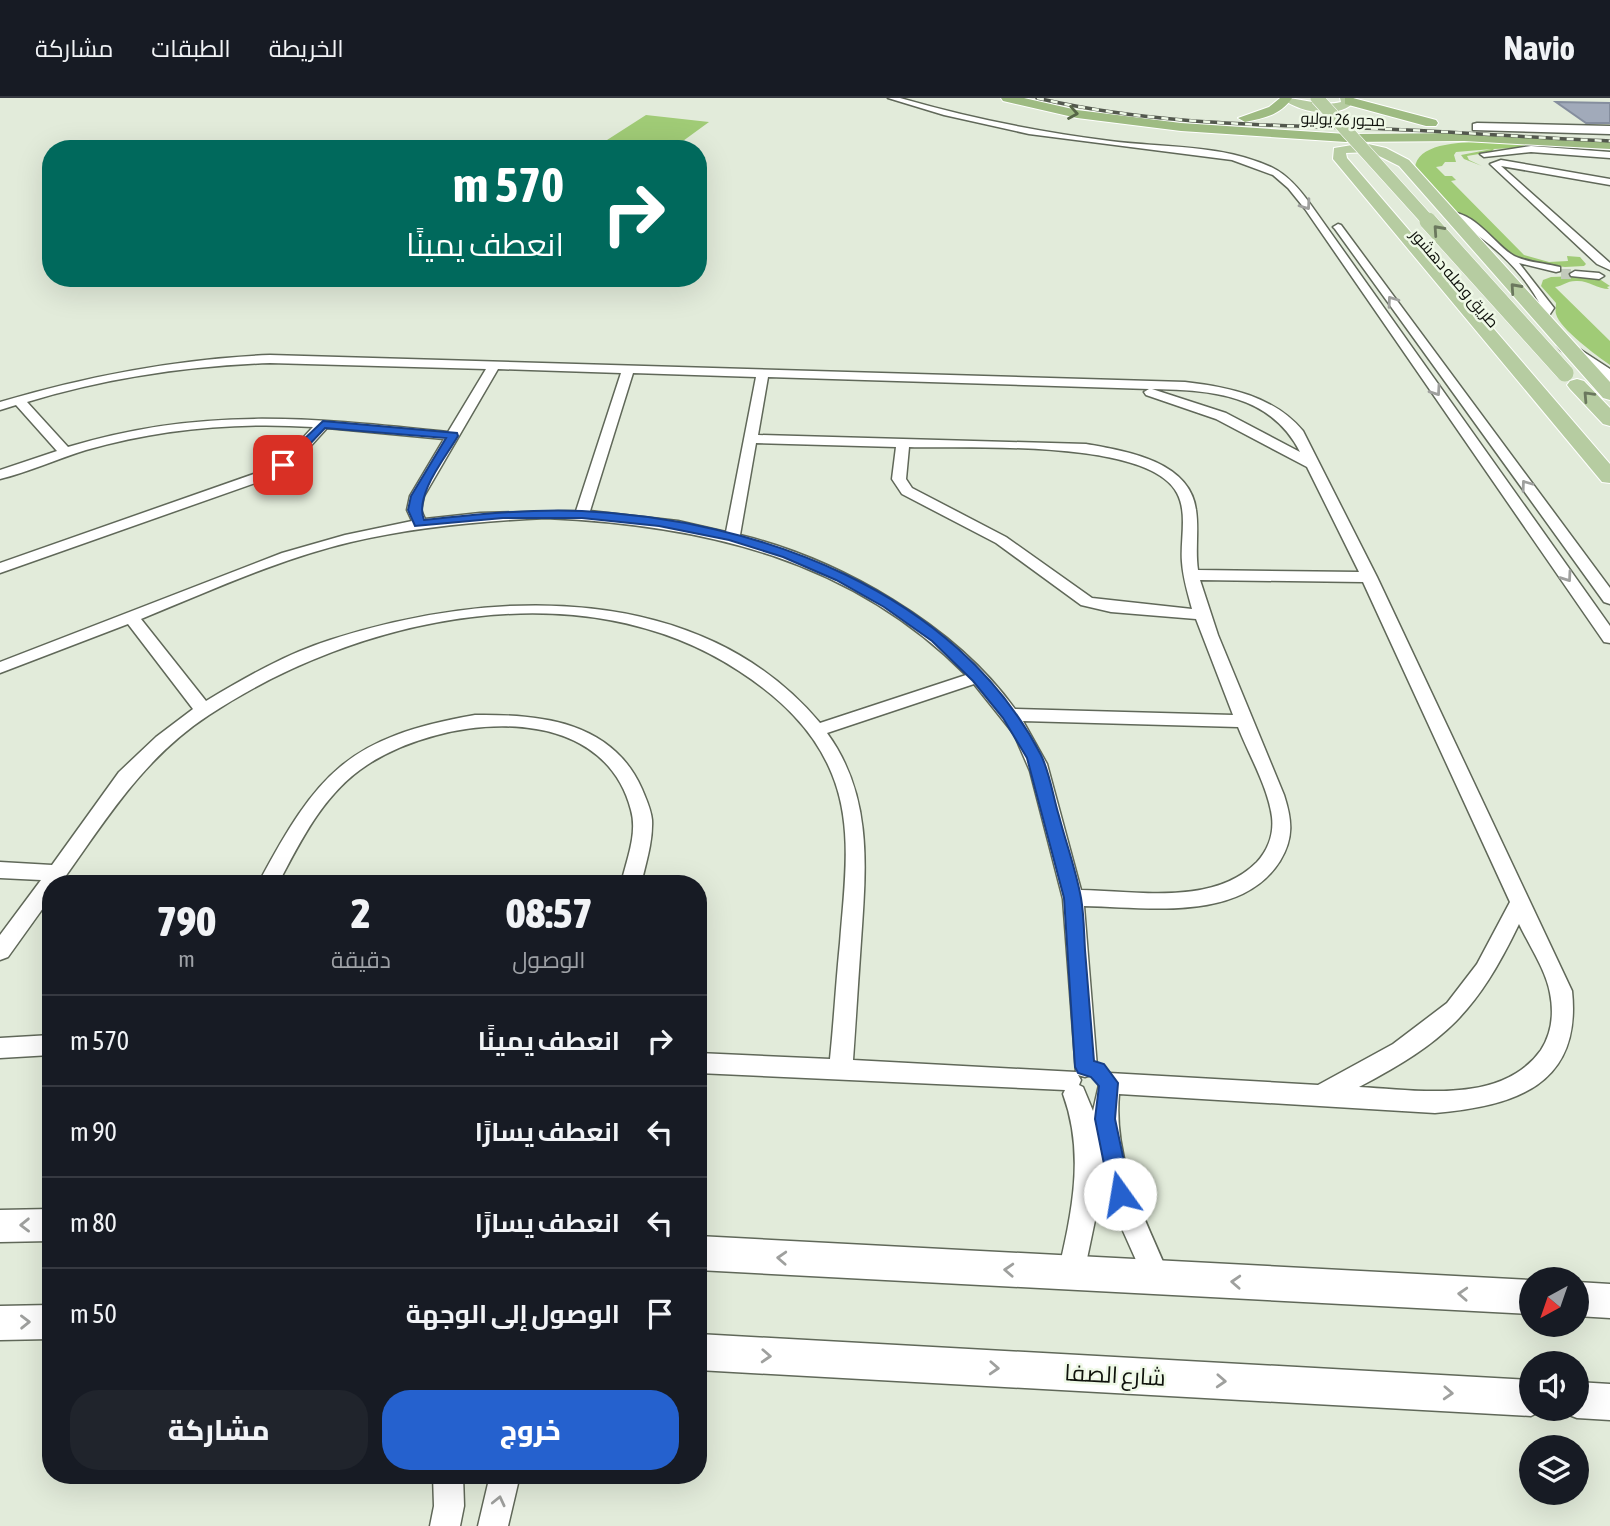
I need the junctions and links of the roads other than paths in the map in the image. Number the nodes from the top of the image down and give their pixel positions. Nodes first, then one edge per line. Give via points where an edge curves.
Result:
1 (892, 98) edge
2 (907, 98) edge
3 (1007, 98) edge
4 (1070, 98) edge
5 (1287, 98) edge
6 (1300, 98) edge
7 (1317, 98) edge
8 (1347, 99) edge
9 (1222, 123) junction
10 (1431, 123) junction
11 (1247, 124) junction
12 (1447, 131) junction
13 (1610, 133) edge
14 (1464, 137) junction
15 (1610, 146) edge
16 (1610, 155) edge
17 (1478, 157) junction
18 (1340, 159) junction
19 (1500, 161) junction
20 (1404, 163) junction
21 (1610, 181) edge
22 (1449, 214) junction
23 (1507, 257) junction
24 (1565, 272) junction
25 (1603, 273) edge
26 (1532, 284) junction
27 (1542, 318) junction
28 (1567, 346) junction
29 (494, 365) junction
30 (628, 369) junction
31 (762, 373) junction
32 (1610, 377) edge
33 (1123, 384) junction
34 (1610, 394) edge
35 (18, 400) junction
36 (0, 406) edge
37 (1610, 420) edge
38 (323, 424) junction
39 (453, 436) junction
40 (750, 439) junction
41 (903, 443) junction
42 (64, 451) junction
43 (1610, 457) edge
44 (1312, 464) junction
45 (0, 475) edge
46 (1610, 477) edge
47 (582, 515) junction
48 (420, 524) junction
49 (732, 537) junction
50 (0, 568) edge
51 (1191, 575) junction
52 (1369, 578) junction
53 (1610, 599) edge
54 (1202, 615) junction
55 (131, 617) junction
56 (1610, 638) edge
57 (0, 668) edge
58 (978, 677) junction
59 (204, 710) junction
60 (1008, 715) junction
61 (1245, 722) junction
62 (817, 730) junction
63 (0, 870) edge
64 (57, 873) joint
65 (273, 875) edge
66 (633, 875) edge
67 (42, 894) edge
68 (1073, 898) junction
69 (1520, 902) junction
70 (0, 951) edge
71 (42, 1046) edge
72 (0, 1048) edge
73 (707, 1063) edge
74 (841, 1070) junction
75 (1077, 1081) junction
76 (1108, 1088) junction
77 (1320, 1095) junction
78 (42, 1225) edge
79 (0, 1226) edge
80 (707, 1253) edge
81 (1070, 1273) junction
82 (1157, 1278) junction
83 (1519, 1296) edge
84 (1589, 1300) edge
85 (1610, 1301) edge
86 (0, 1322) edge
87 (42, 1322) edge
88 (707, 1352) edge
89 (1519, 1397) edge
90 (1589, 1401) edge
91 (1610, 1402) edge
92 (448, 1484) edge
93 (503, 1484) edge
94 (445, 1526) edge
95 (494, 1526) edge

1 -> 56 street via 1027,131 1239,160 1290,184
53 -> 2 street via 1317,199 1297,178 1238,156 1050,131
3 -> 9 highway, محور 26 يوليو via 1101,118
4 - 9 highway, محور 26 يوليو
5 - 8 main road via 1321,107 1340,107
5 - 11 highway
6 - 43 main road, طريق وصله دهشور
37 -> 7 main road, طريق وصله دهشور, bridge
8 - 10 highway
9 - 11 highway, محور 26 يوليو
9 - 12 highway, محور 26 يوليو via 1412,126
9 - 14 highway, محور 26 يوليو
10 - 11 highway, محور 26 يوليو via 1289,118
10 - 12 highway, محور 26 يوليو
11 - 12 highway, محور 26 يوليو via 1346,138
11 - 18 highway
12 - 13 highway, محور 26 يوليو via 1476,127
12 - 14 highway, محور 26 يوليو
12 - 20 highway via 1409,151
14 - 15 highway, محور 26 يوليو
16 - 17 street via 1523,148
16 - 19 street via 1525,150 1503,153
17 - 19 street
17 - 25 street
18 - 20 main road via 1342,150 1363,148 1390,153
18 - 46 main road
19 - 21 street
19 - 25 street via 1601,262
20 - 22 main road
22 - 23 street via 1479,229
27 -> 22 main road
23 - 24 street
23 - 26 street
24 - 25 street
24 - 26 street via 1546,275
26 - 27 street via 1547,303
27 - 28 main road
28 - 32 main road
28 - 34 main road
29 - 30 street
29 - 35 street via 222,360 122,373
29 - 39 street
30 - 31 street
30 - 47 street
31 - 33 street
31 - 40 street
33 - 44 street via 1221,416
33 - 44 street via 1214,389 1265,405 1296,431
35 - 36 street
35 - 42 street
38 - 39 street
38 - 42 street via 222,422 144,432
38 - 50 street via 293,457 270,473
39 - 48 street via 417,496 414,510
40 - 41 street
40 - 49 street
41 - 51 street via 1086,448 1143,463 1183,490 1191,530 1187,550
41 - 54 street via 899,479 907,491 1002,540 1087,602
42 - 45 street
44 - 52 street
47 - 48 street via 503,514
47 - 49 street via 659,522
48 - 55 street via 278,559
49 - 58 street via 841,577 889,604 936,638
51 - 52 street
51 - 54 street
52 - 69 street
54 - 61 street
55 - 57 street
55 - 59 street
58 - 60 street
58 - 62 street
59 - 62 street via 262,675 387,627 451,614 553,609 645,622 716,649 762,676
59 - 64 street via 124,778
60 - 61 street
60 - 68 street via 1035,758
61 - 68 street via 1282,821 1278,847 1264,869 1238,887 1205,897
62 - 74 street via 839,767 852,808 857,852
63 - 64 street
65 - 66 street via 306,813 330,784 398,740 479,720 519,720 556,727 589,740 615,759 633,784 642,813
67 - 70 street
68 - 75 street
69 - 77 street via 1486,968 1455,1011 1410,1047
69 - 77 street via 1561,991 1563,1027 1549,1059 1522,1083 1483,1098 1436,1102
71 - 72 street
73 - 74 street
74 - 75 street
75 - 76 street via 1097,1070
75 - 81 street via 1088,1193
76 - 77 street
76 - 82 street via 1105,1119 1117,1182
78 -> 79 street
81 -> 80 street
81 - 82 street
83 -> 82 street
84 - 85 street
86 -> 87 street
88 -> 89 street, شارع الصفا
90 - 91 street
92 - 94 street
95 -> 93 street

